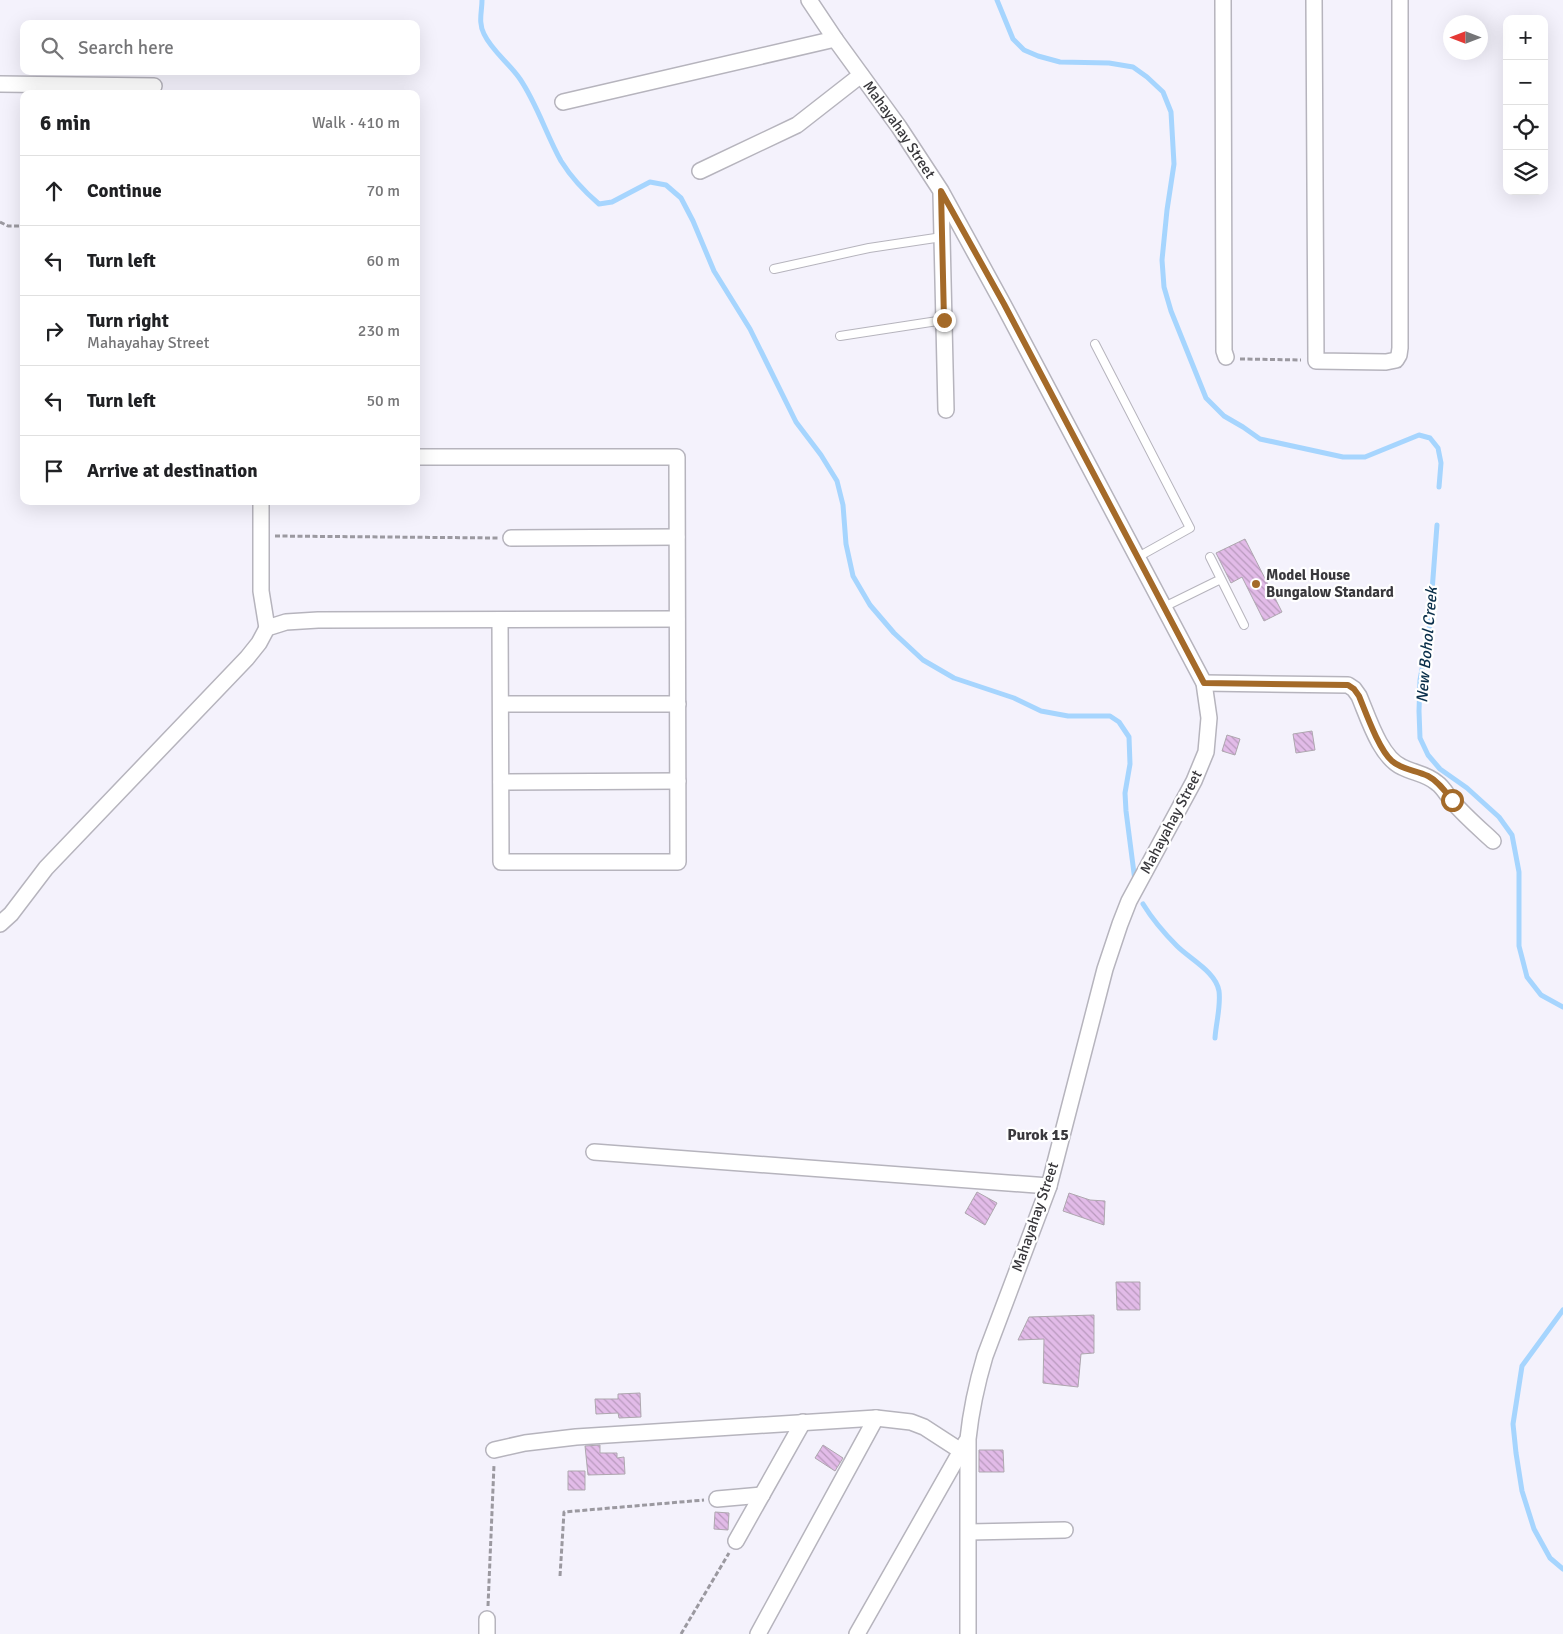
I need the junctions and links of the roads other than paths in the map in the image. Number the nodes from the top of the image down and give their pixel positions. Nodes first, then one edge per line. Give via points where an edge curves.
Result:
1 (809, 0) edge
2 (1223, 0) edge
3 (1314, 0) edge
4 (1400, 0) edge
5 (835, 39) junction
6 (861, 75) junction
7 (0, 84) edge
8 (154, 86) dead end
9 (87, 89) edge
10 (563, 102) dead end
11 (700, 171) dead end
12 (941, 191) junction
13 (942, 237) junction
14 (774, 269) dead end
15 (944, 320) junction
16 (840, 336) dead end
17 (1096, 344) dead end
18 (1226, 357) road end
19 (946, 410) dead end
20 (420, 458) edge
21 (261, 505) edge
22 (677, 537) junction
23 (511, 538) road end
24 (1138, 557) junction
25 (1210, 557) dead end
26 (1221, 579) junction
27 (1164, 607) junction
28 (677, 619) junction
29 (500, 620) junction
30 (1244, 625) dead end
31 (267, 628) junction
32 (1204, 683) junction
33 (501, 704) junction
34 (678, 704) junction
35 (678, 781) junction
36 (501, 782) junction
37 (1493, 841) dead end
38 (0, 924) edge
39 (594, 1152) dead end
40 (1049, 1186) junction
41 (876, 1418) junction
42 (803, 1422) junction
43 (965, 1445) junction
44 (494, 1450) road end
45 (762, 1495) junction
46 (717, 1499) road end
47 (1065, 1530) dead end
48 (969, 1532) junction
49 (736, 1541) road end
50 (758, 1634) edge
51 (858, 1634) edge
52 (968, 1634) edge

1 - 5 street, Mahayahay Street
2 - 18 street
3 - 4 street via 1316,361 1391,362 1399,355
5 - 6 street, Mahayahay Street
5 - 10 street
6 - 11 street via 797,125
6 - 12 street, Mahayahay Street
7 - 9 street
8 - 9 street
12 - 13 street
12 - 24 street, Mahayahay Street
13 - 14 lane
13 - 15 street
15 - 16 lane
15 - 19 street
17 - 24 lane via 1190,528
20 - 22 street via 677,457
21 - 31 street via 261,591
22 - 23 street
22 - 28 street
24 - 27 street, Mahayahay Street
25 - 26 lane
26 - 27 lane
26 - 30 lane
27 - 32 street, Mahayahay Street
28 - 29 street
28 - 34 street
29 - 31 street via 299,621
29 - 33 street
31 - 38 street via 247,658 46,868
32 - 37 street via 1348,685 1359,696 1391,760 1439,784
32 - 40 street, Mahayahay Street via 1209,718 1206,752 1120,924 1105,969
33 - 34 street
33 - 36 street
34 - 35 street
35 - 36 street
35 - 36 street via 678,862 501,862
39 - 40 street
40 - 43 street, Mahayahay Street via 985,1356
41 - 42 street
41 - 43 street via 912,1422
41 - 50 street
42 - 44 street via 558,1439
42 - 45 street
43 - 48 street, Mahayahay Street
43 - 51 street
45 - 46 street
45 - 49 street
47 - 48 street
48 - 52 street, Mahayahay Street

